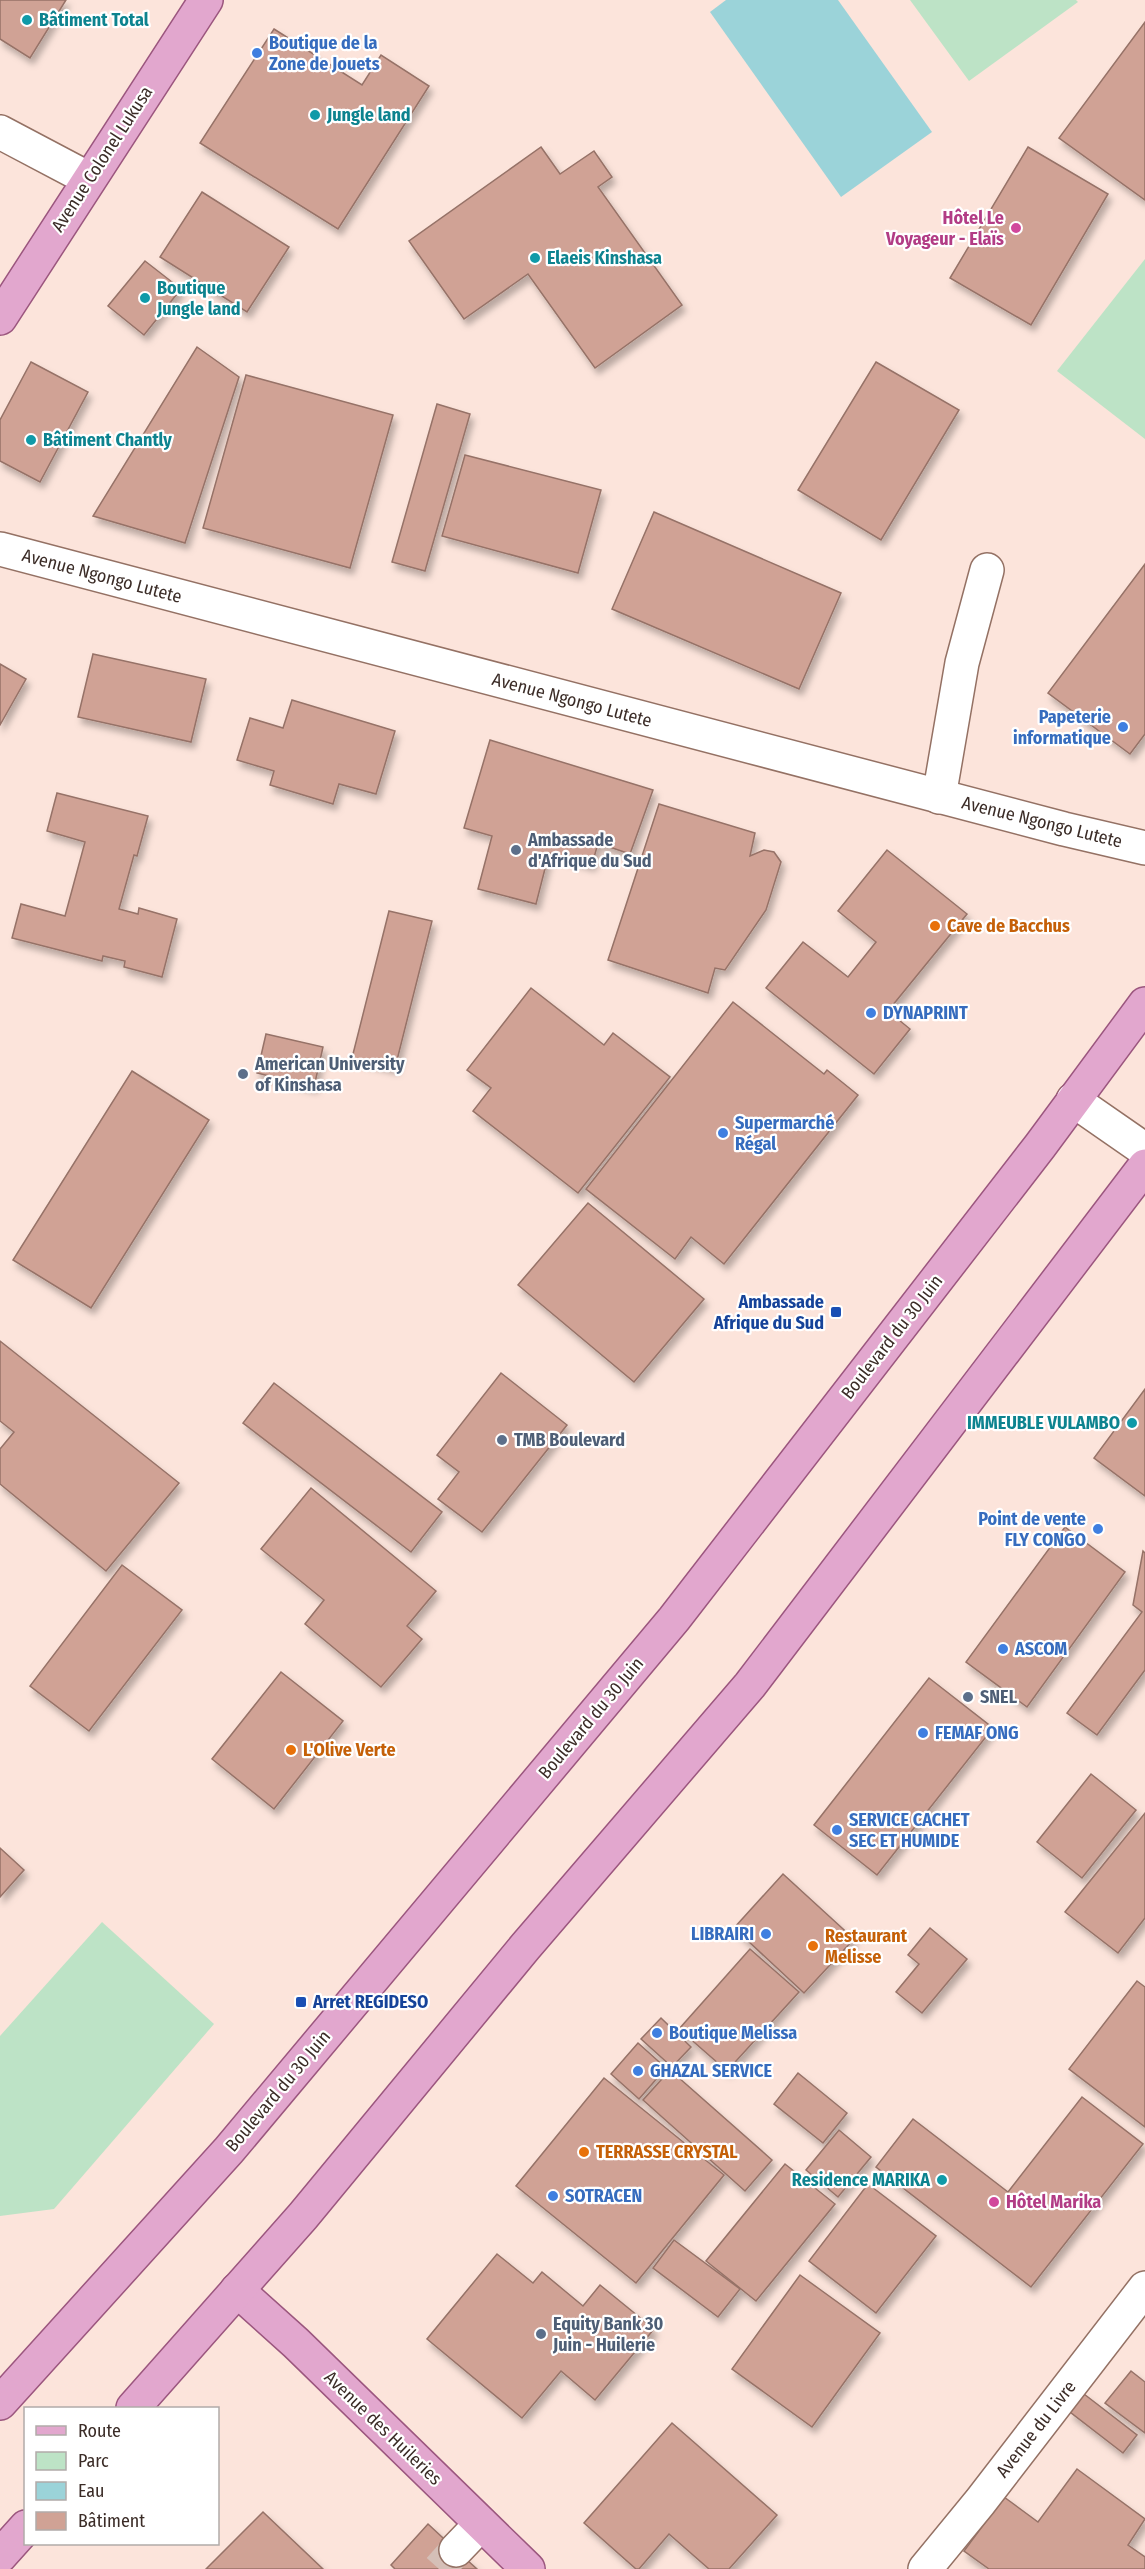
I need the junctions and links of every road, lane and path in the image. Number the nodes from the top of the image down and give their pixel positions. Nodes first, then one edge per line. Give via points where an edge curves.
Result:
1 (206, 0) edge
2 (0, 132) edge
3 (89, 179) junction
4 (0, 318) edge
5 (0, 549) edge
6 (987, 570) dead end
7 (939, 796) junction
8 (1145, 848) edge
9 (1145, 1004) edge
10 (1073, 1100) junction
11 (1145, 1150) edge
12 (1145, 1166) edge
13 (1145, 2288) edge
14 (237, 2290) junction
15 (0, 2403) edge
16 (135, 2407) edge
17 (481, 2524) junction
18 (24, 2529) edge
19 (456, 2550) tunnel mouth
20 (0, 2556) edge
21 (528, 2569) edge
22 (925, 2569) edge

1 - 3 main road, Avenue Colonel Lukusa
2 - 3 street
3 - 4 main road, Avenue Colonel Lukusa
5 - 7 street, Avenue Ngongo Lutete
6 - 7 street via 962,663
7 - 8 street, Avenue Ngongo Lutete
9 - 10 main road, Boulevard du 30 Juin
10 - 11 street
10 - 15 main road, Boulevard du 30 Juin via 674,1619 229,2150
12 - 14 main road via 750,1684
13 - 22 street, Avenue du Livre
14 - 16 main road
14 - 17 main road, Avenue des Huileries
17 - 19 street
17 - 21 main road, Avenue des Huileries
18 - 20 main road

